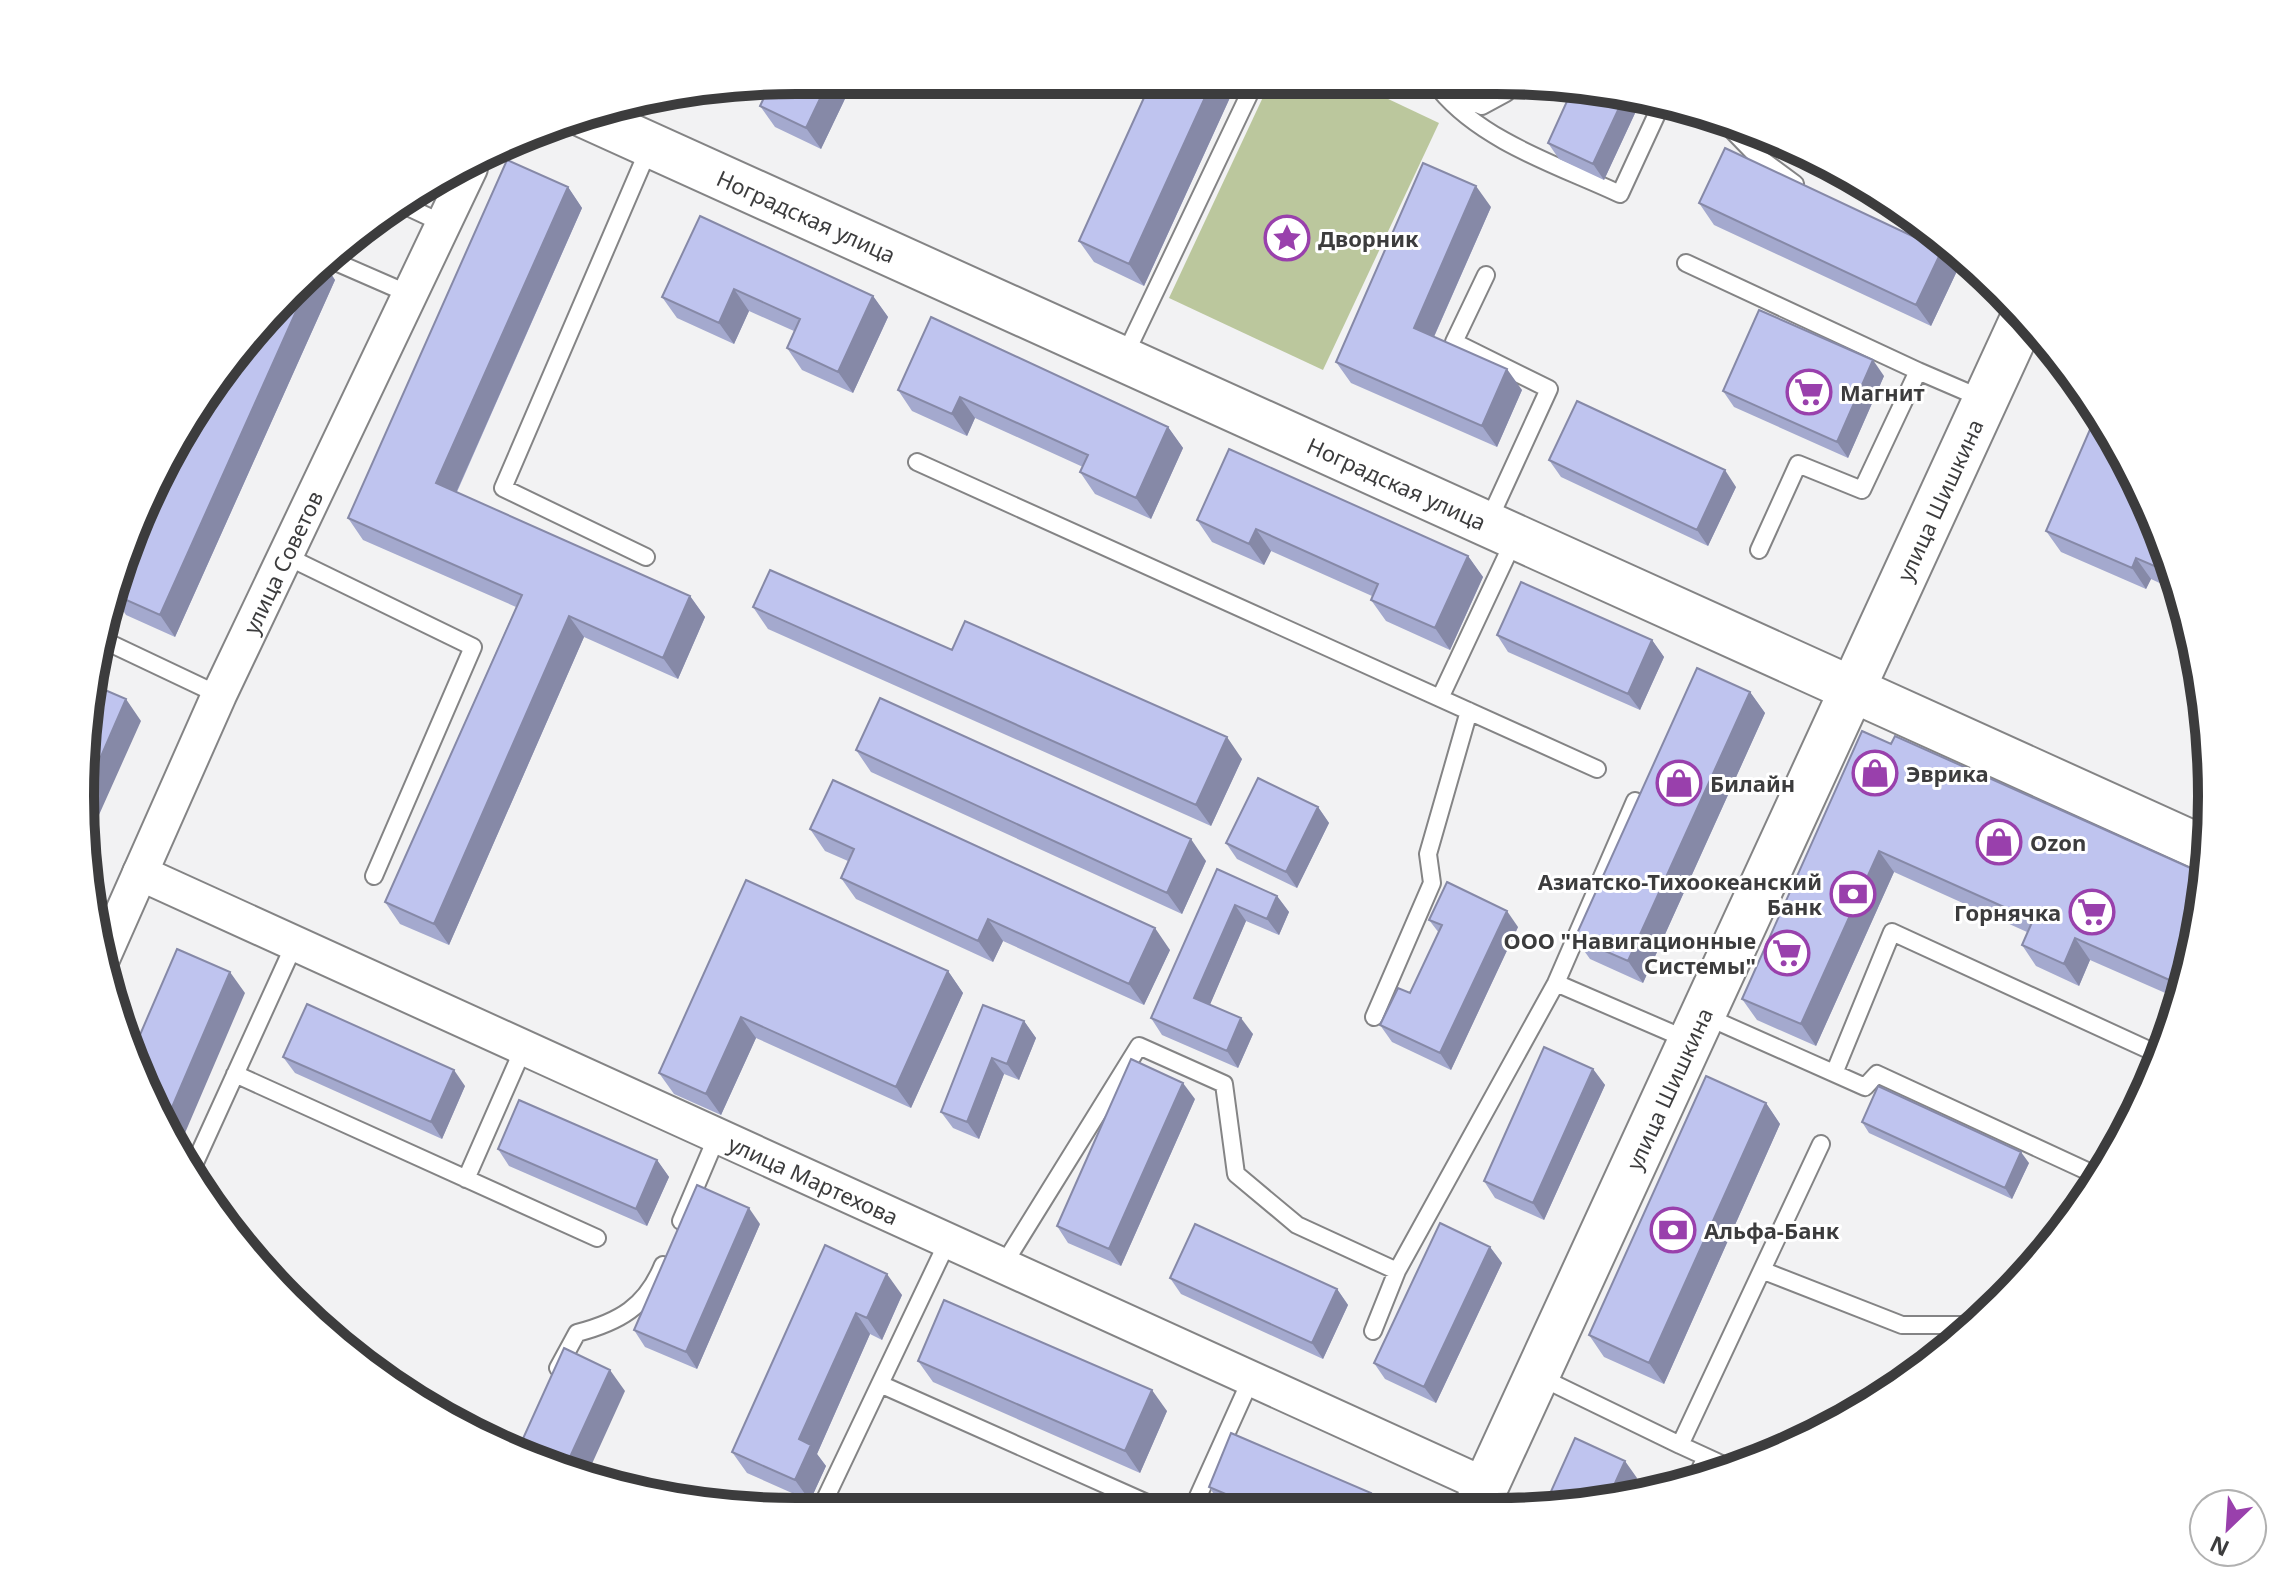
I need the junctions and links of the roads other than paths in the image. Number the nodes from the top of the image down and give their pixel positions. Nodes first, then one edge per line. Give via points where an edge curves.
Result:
1 (1249, 94) edge
2 (1443, 94) edge
3 (1450, 94) edge
4 (1504, 94) edge
5 (1657, 113) edge
6 (600, 122) edge
7 (1741, 138) edge
8 (650, 145) junction
9 (466, 177) edge
10 (1809, 191) edge
11 (411, 209) edge
12 (444, 224) junction
13 (1903, 233) edge
14 (1933, 247) edge
15 (339, 263) edge
16 (1686, 263) dead end
17 (1486, 275) dead end
18 (409, 294) junction
19 (2019, 327) edge
20 (1123, 359) junction
21 (1918, 371) junction
22 (1984, 400) junction
23 (917, 462) dead end
24 (1501, 530) junction
25 (1759, 550) dead end
26 (284, 555) junction
27 (646, 557) dead end
28 (111, 644) edge
29 (1850, 688) junction
30 (219, 695) junction
31 (1440, 698) junction
32 (1469, 711) junction
33 (1597, 769) dead end
34 (1635, 801) edge
35 (2196, 845) edge
36 (140, 873) junction
37 (374, 876) dead end
38 (109, 942) edge
39 (295, 943) junction
40 (1556, 983) junction
41 (1374, 1017) dead end
42 (1696, 1028) junction
43 (524, 1047) junction
44 (2150, 1051) edge
45 (1835, 1071) junction
46 (235, 1074) junction
47 (718, 1134) junction
48 (1821, 1144) dead end
49 (196, 1160) edge
50 (2089, 1172) edge
51 (466, 1179) junction
52 (597, 1238) dead end
53 (947, 1243) junction
54 (1002, 1267) junction
55 (1397, 1271) junction
56 (1764, 1271) junction
57 (1958, 1325) edge
58 (1373, 1331) dead end
59 (1538, 1376) junction
60 (1251, 1379) junction
61 (880, 1384) junction
62 (548, 1389) edge
63 (1680, 1445) junction
64 (1706, 1457) junction
65 (1718, 1462) edge
66 (1701, 1467) edge
67 (826, 1498) edge
68 (1136, 1498) edge
69 (1197, 1498) edge
70 (1478, 1498) edge
71 (1480, 1498) edge

1 - 20 lane
2 - 5 lane via 1486,129 1620,194
3 - 4 lane via 1482,106
6 - 8 main road, Ноградская улица
7 - 10 lane via 1780,175
8 - 20 main road, Ноградская улица
8 - 27 lane via 503,488
9 - 12 street, улица Советов
11 - 12 lane
12 - 18 street, улица Советов
13 - 14 lane
15 - 18 lane
16 - 21 lane
17 - 24 lane via 1454,342 1549,389
18 - 26 street, улица Советов
19 - 22 main road, улица Шишкина
20 - 24 main road, Ноградская улица
21 - 22 lane
21 - 25 lane via 1862,490 1798,464
22 - 29 main road, улица Шишкина
23 - 31 lane
24 - 29 main road, Ноградская улица
24 - 31 lane
26 - 30 street, улица Советов
26 - 37 lane via 473,647
28 - 30 lane
29 - 35 main road, Ноградская улица
29 - 42 main road, улица Шишкина
30 - 36 street, улица Советов
31 - 32 lane
32 - 33 lane
32 - 41 lane via 1428,854 1432,883
34 - 40 lane
36 - 38 street, улица Советов
36 - 39 street, улица Мартехова
39 - 43 street, улица Мартехова
39 - 46 lane
40 - 42 lane
40 - 55 lane
42 - 45 lane
42 - 59 main road, улица Шишкина
43 - 47 street, улица Мартехова
43 - 51 lane
44 - 45 lane via 1892,932
45 - 50 lane via 1865,1087 1877,1074
46 - 49 lane
46 - 51 lane
47 - 53 street, улица Мартехова
47 - 62 lane via 644,1301 626,1316 577,1333
48 - 56 lane
51 - 52 lane
53 - 54 street, улица Мартехова
53 - 61 lane
54 - 55 lane via 1139,1046 1224,1084 1236,1174 1297,1225
54 - 60 street, улица Мартехова
55 - 58 lane
56 - 57 lane via 1902,1325
56 - 63 lane
59 - 63 lane
59 - 71 main road, улица Шишкина
60 - 69 lane
60 - 70 street, улица Мартехова
61 - 67 lane
61 - 68 lane
63 - 64 lane
64 - 65 lane
64 - 66 lane

